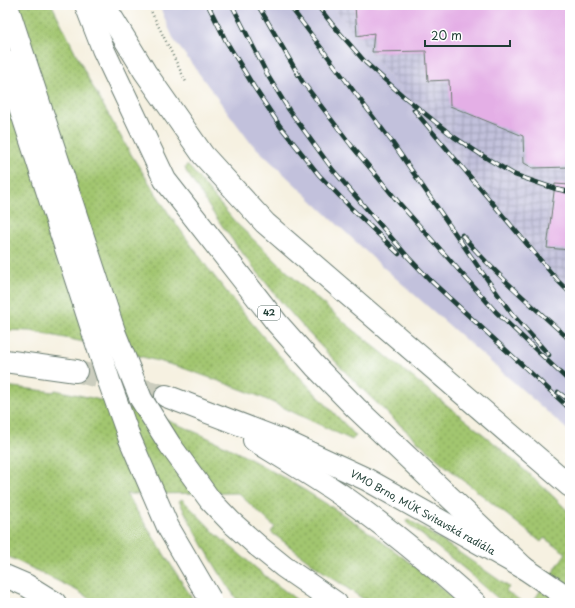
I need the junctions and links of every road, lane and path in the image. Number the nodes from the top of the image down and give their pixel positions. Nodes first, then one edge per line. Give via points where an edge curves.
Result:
1 (5, 5) edge
2 (86, 5) edge
3 (104, 5) edge
4 (148, 5) edge
5 (5, 61) edge
6 (187, 86) dead end
7 (5, 361) edge
8 (76, 372) tunnel mouth
9 (166, 396) tunnel mouth
10 (199, 408) junction
11 (570, 486) edge
12 (524, 568) junction
13 (5, 576) edge
14 (570, 599) edge
15 (212, 601) edge
16 (55, 603) edge
17 (336, 603) edge
18 (475, 603) edge

1 - 17 highway, bridge via 115,334 141,400 210,500 231,522 284,567
2 - 12 highway, 42 via 106,56 165,180 277,324 356,408
3 - 11 highway via 145,72 203,155 265,223
4 - 6 path
5 - 15 highway, bridge via 129,437 168,527
7 - 8 highway
9 - 10 highway, VMO Brno, MÚK Svitavská radiála / 42
10 - 12 highway, VMO Brno, MÚK Svitavská radiála / 42 via 286,442 366,479
10 - 18 highway, 42 via 276,453 346,499 412,549
12 - 14 highway, 42
13 - 16 highway via 26,585

